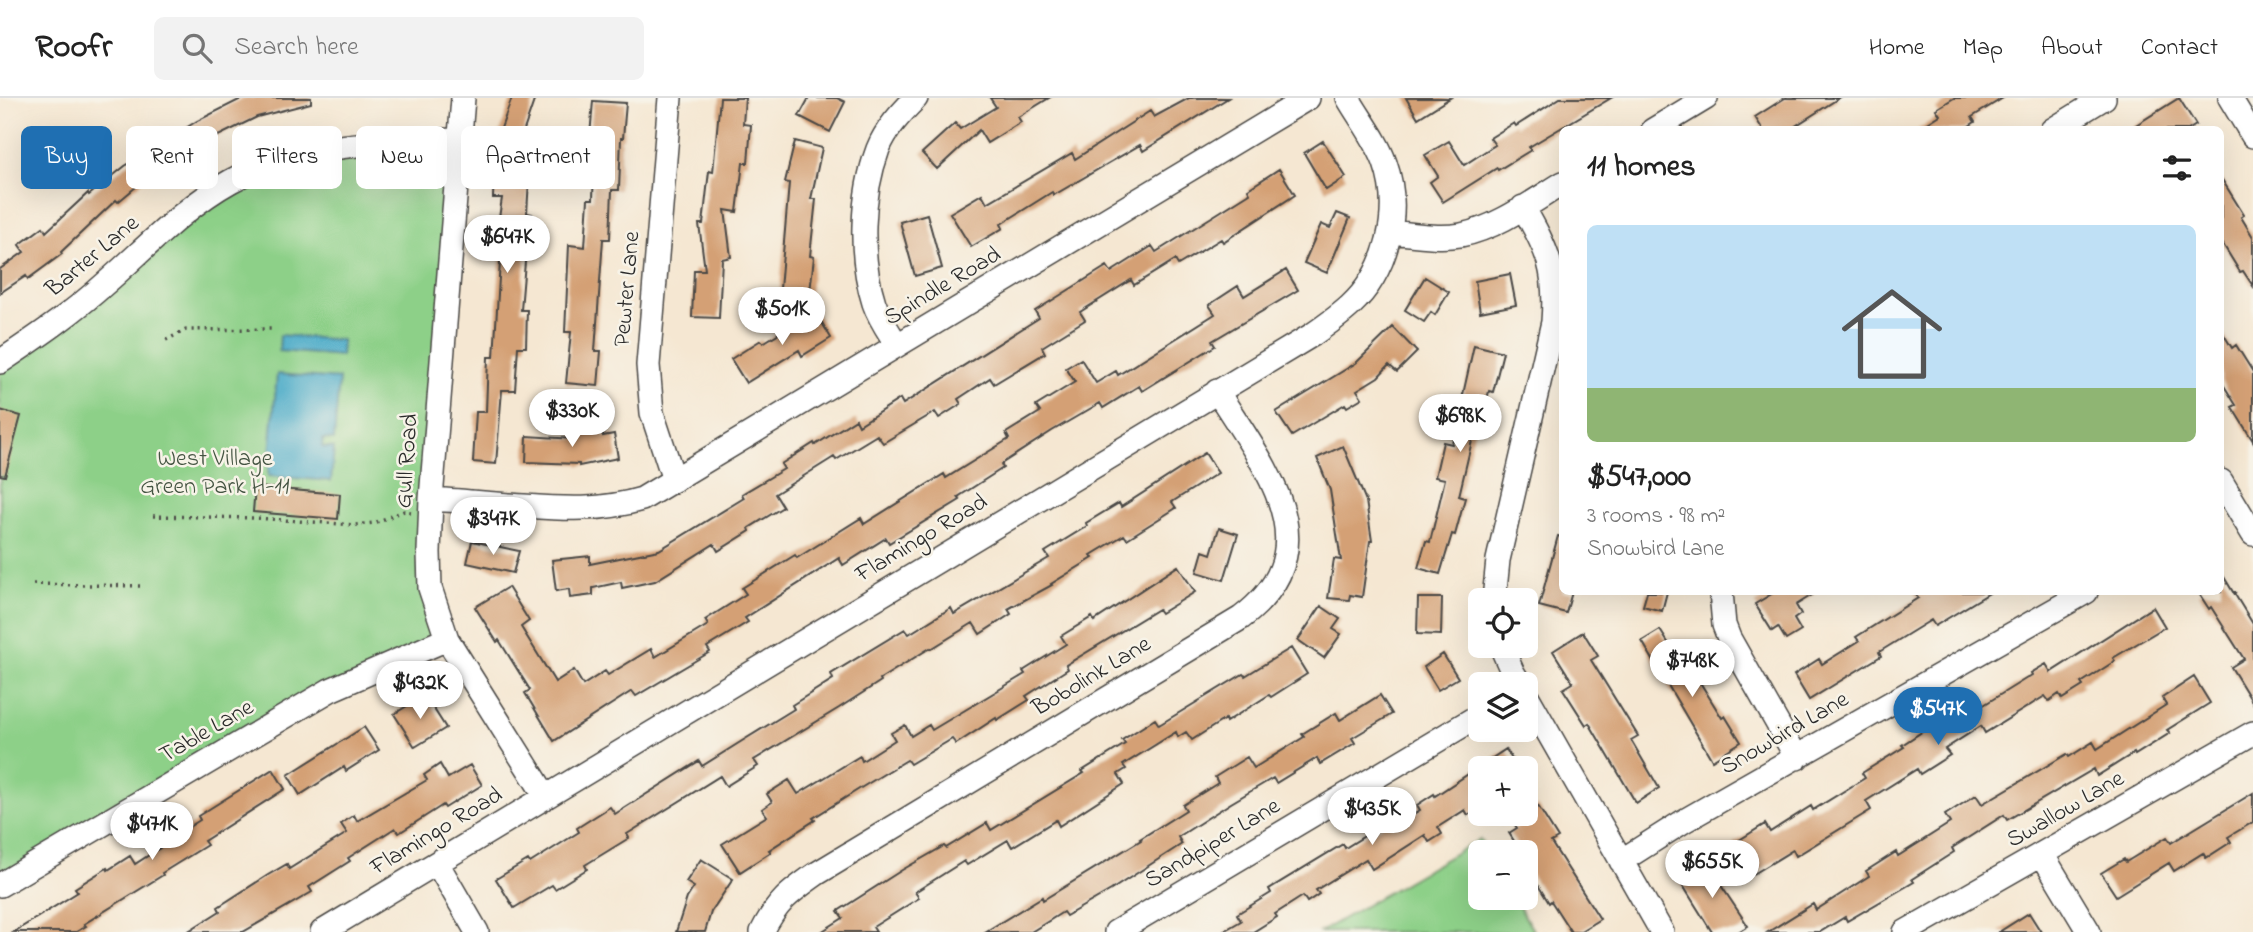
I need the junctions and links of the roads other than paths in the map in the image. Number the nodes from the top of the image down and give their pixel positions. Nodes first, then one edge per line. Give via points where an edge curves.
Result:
1 (463, 98) edge
2 (670, 98) edge
3 (916, 98) edge
4 (1308, 98) edge
5 (1348, 98) edge
6 (1706, 98) edge
7 (2104, 98) edge
8 (2230, 98) edge
9 (1660, 126) edge
10 (2058, 126) edge
11 (2253, 136) edge
12 (460, 140) junction
13 (1559, 185) edge
14 (1523, 206) junction
15 (1390, 232) junction
16 (897, 345) junction
17 (1554, 356) edge
18 (0, 362) edge
19 (1217, 391) junction
20 (674, 480) junction
21 (431, 506) junction
22 (2228, 510) edge
23 (2253, 534) edge
24 (1495, 588) edge
25 (1721, 595) edge
26 (2081, 595) edge
27 (447, 639) junction
28 (1538, 715) edge
29 (1468, 722) edge
30 (2253, 733) edge
31 (1797, 758) junction
32 (546, 797) junction
33 (2042, 854) junction
34 (1621, 860) junction
35 (437, 863) junction
36 (0, 885) edge
37 (322, 932) edge
38 (477, 932) edge
39 (762, 932) edge
40 (1116, 932) edge
41 (1662, 932) edge
42 (1905, 932) edge
43 (2089, 932) edge

1 - 12 street, Gull Road
2 - 20 street, Pewter Lane via 648,365 652,413
3 - 16 street via 902,111 879,148 866,203 868,283
4 - 16 street, Spindle Road
5 - 15 street, Flamingo Road via 1384,162 1392,198
6 - 9 street
7 - 10 street
8 - 11 street
12 - 18 street, Barter Lane via 333,148 282,160 232,180 189,209 72,311
12 - 21 street, Gull Road
13 - 14 street
14 - 15 street via 1461,235
14 - 17 street via 1544,244 1553,278
15 - 19 street, Flamingo Road via 1378,270 1352,304 1311,335
16 - 20 street, Spindle Road
17 - 24 street via 1498,560
19 - 32 street, Flamingo Road
19 - 39 street, Bobolink Lane via 1274,483 1285,512 1287,536 1279,571 1254,608 816,874 787,894
20 - 21 street, Spindle Road via 642,499 594,509
21 - 27 street, Gull Road via 430,588
22 - 23 street
25 - 31 street via 1729,638
26 - 31 street, Snowbird Lane
27 - 32 street, Gull Road
27 - 36 street, Table Lane via 330,690
28 - 34 street
29 - 40 street, Sandpiper Lane
30 - 33 street, Swallow Lane
31 - 34 street, Snowbird Lane
32 - 35 street, Flamingo Road
33 - 42 street, Swallow Lane
33 - 43 street
34 - 41 street
35 - 37 street, Flamingo Road
35 - 38 street

